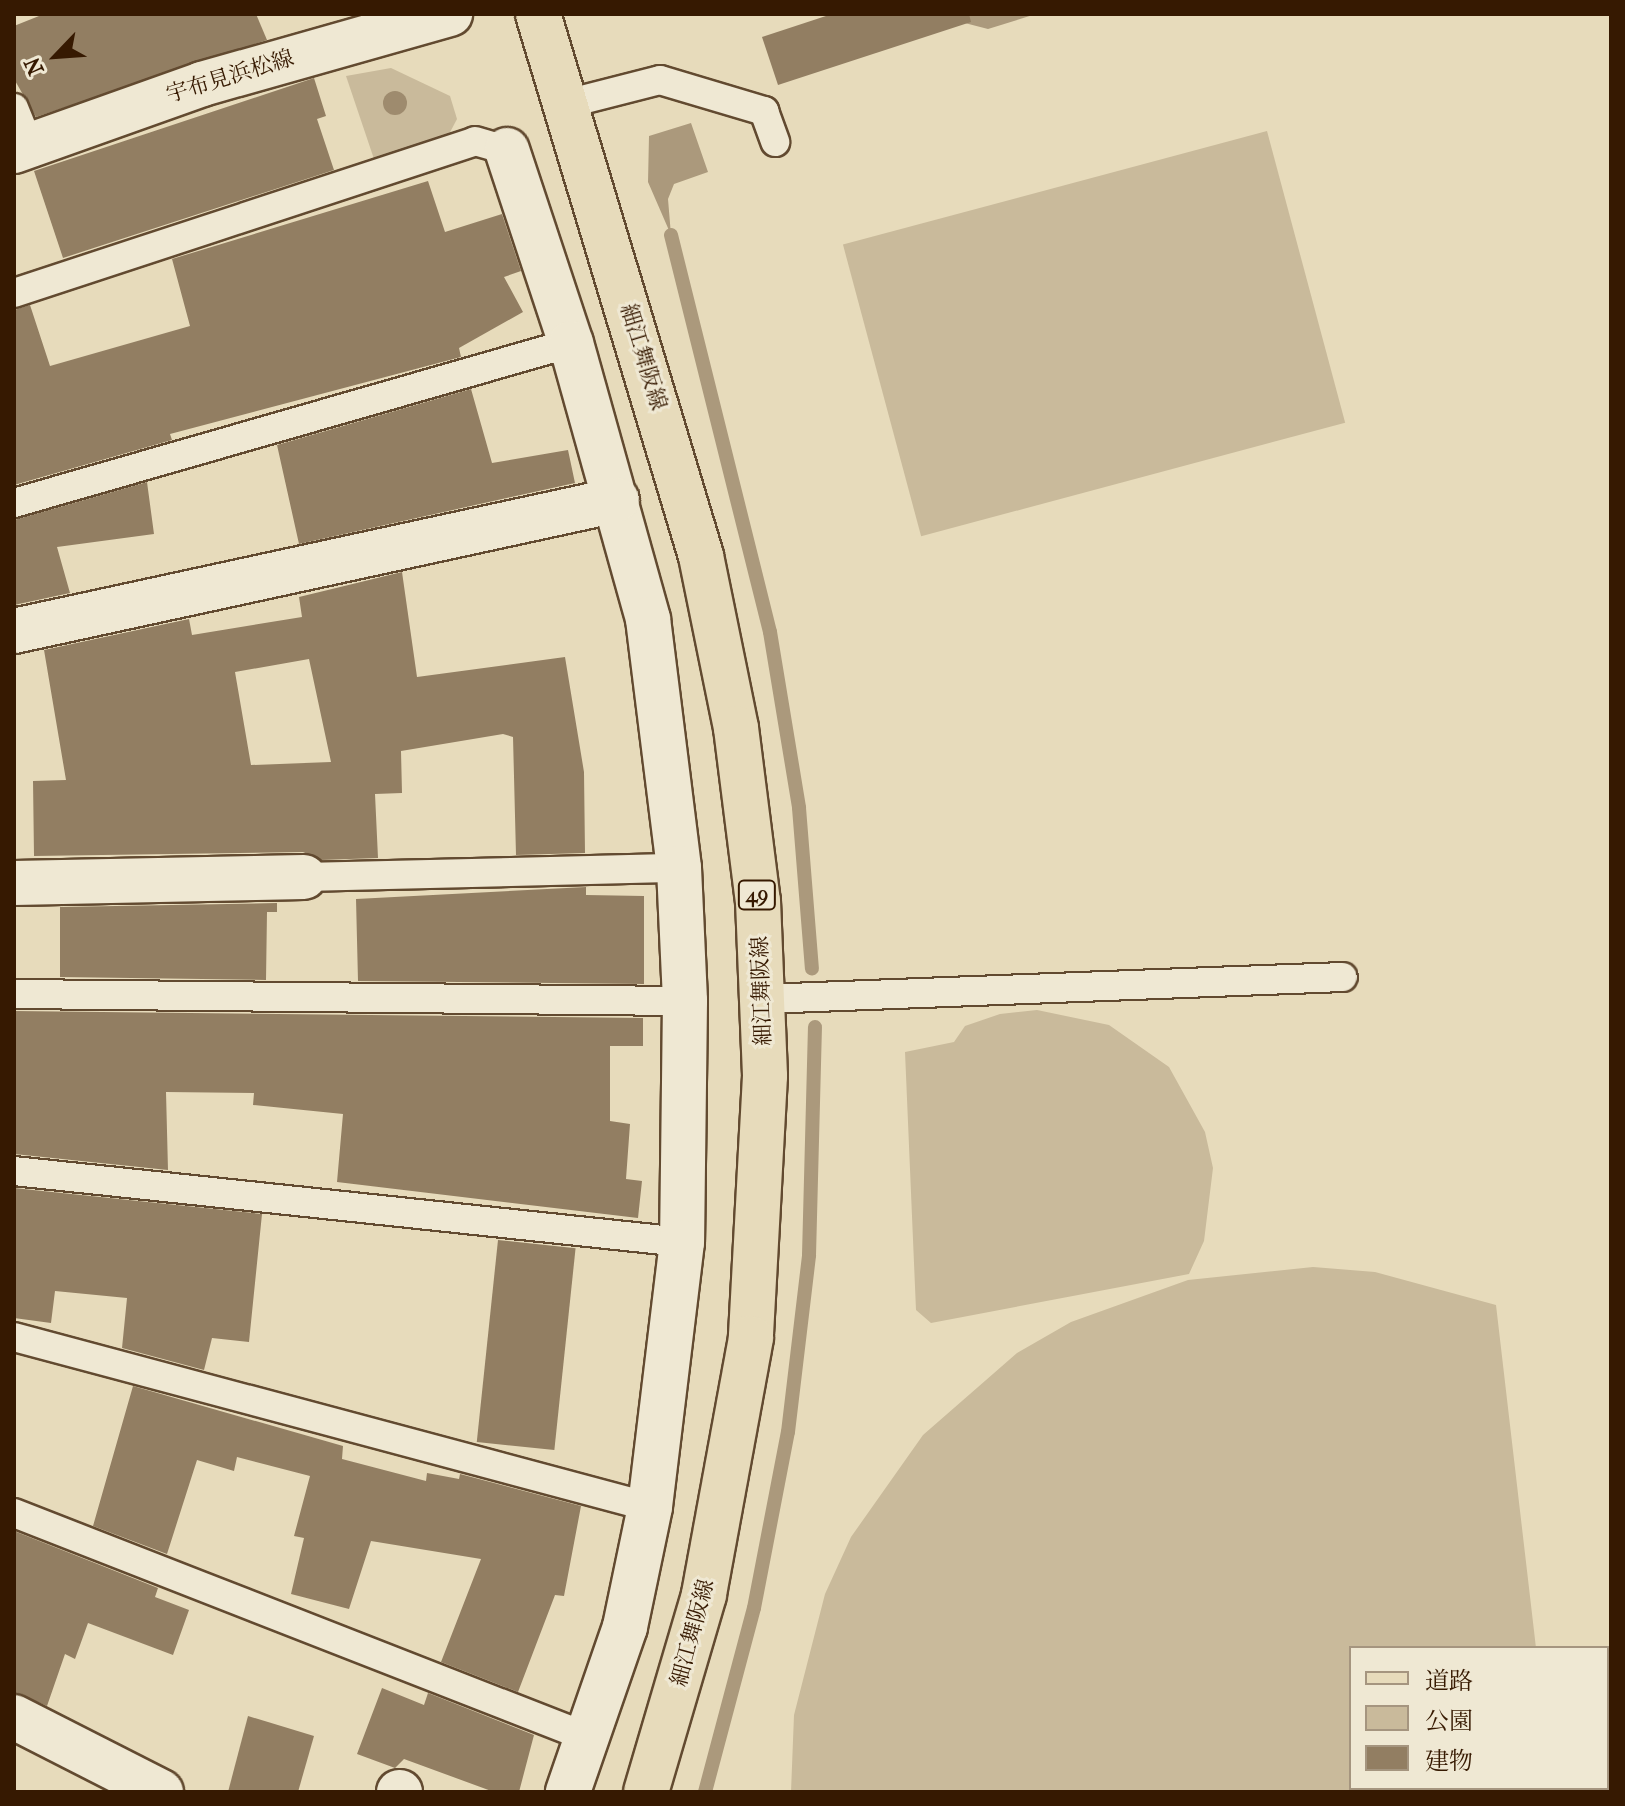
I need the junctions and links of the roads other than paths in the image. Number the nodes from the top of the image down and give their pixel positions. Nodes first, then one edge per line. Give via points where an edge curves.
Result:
1 (450, 14) edge
2 (538, 14) edge
3 (566, 104) junction
4 (19, 135) edge
5 (775, 142) dead end
6 (507, 150) joint
7 (14, 293) edge
8 (571, 343) junction
9 (617, 500) junction
10 (14, 503) edge
11 (14, 631) edge
12 (679, 868) junction
13 (304, 877) joint
14 (14, 883) edge
15 (1343, 977) dead end
16 (14, 994) edge
17 (763, 999) junction
18 (685, 1001) junction
19 (14, 1171) edge
20 (682, 1242) junction
21 (14, 1337) edge
22 (650, 1507) junction
23 (14, 1513) edge
24 (14, 1717) edge
25 (587, 1737) junction
26 (148, 1789) edge
27 (568, 1792) edge
28 (646, 1792) edge

1 - 4 street, 宇布見浜松線
2 - 3 main road, 細江舞阪線 / 49
3 - 5 lane via 660,80 764,111
3 - 17 main road, 細江舞阪線 / 49 via 678,472 720,642 749,815
6 - 7 lane via 475,141
6 - 8 street
8 - 9 street
8 - 10 lane
9 - 11 street
9 - 12 street via 648,619
12 - 13 lane
12 - 18 street
13 - 14 street
15 - 17 lane
16 - 18 lane
17 - 28 main road, 細江舞阪線 / 49 via 761,1207 740,1410 704,1595
18 - 20 street
19 - 20 lane
20 - 22 street
21 - 22 lane
22 - 25 street via 628,1615
23 - 25 lane
24 - 26 street
25 - 27 street

